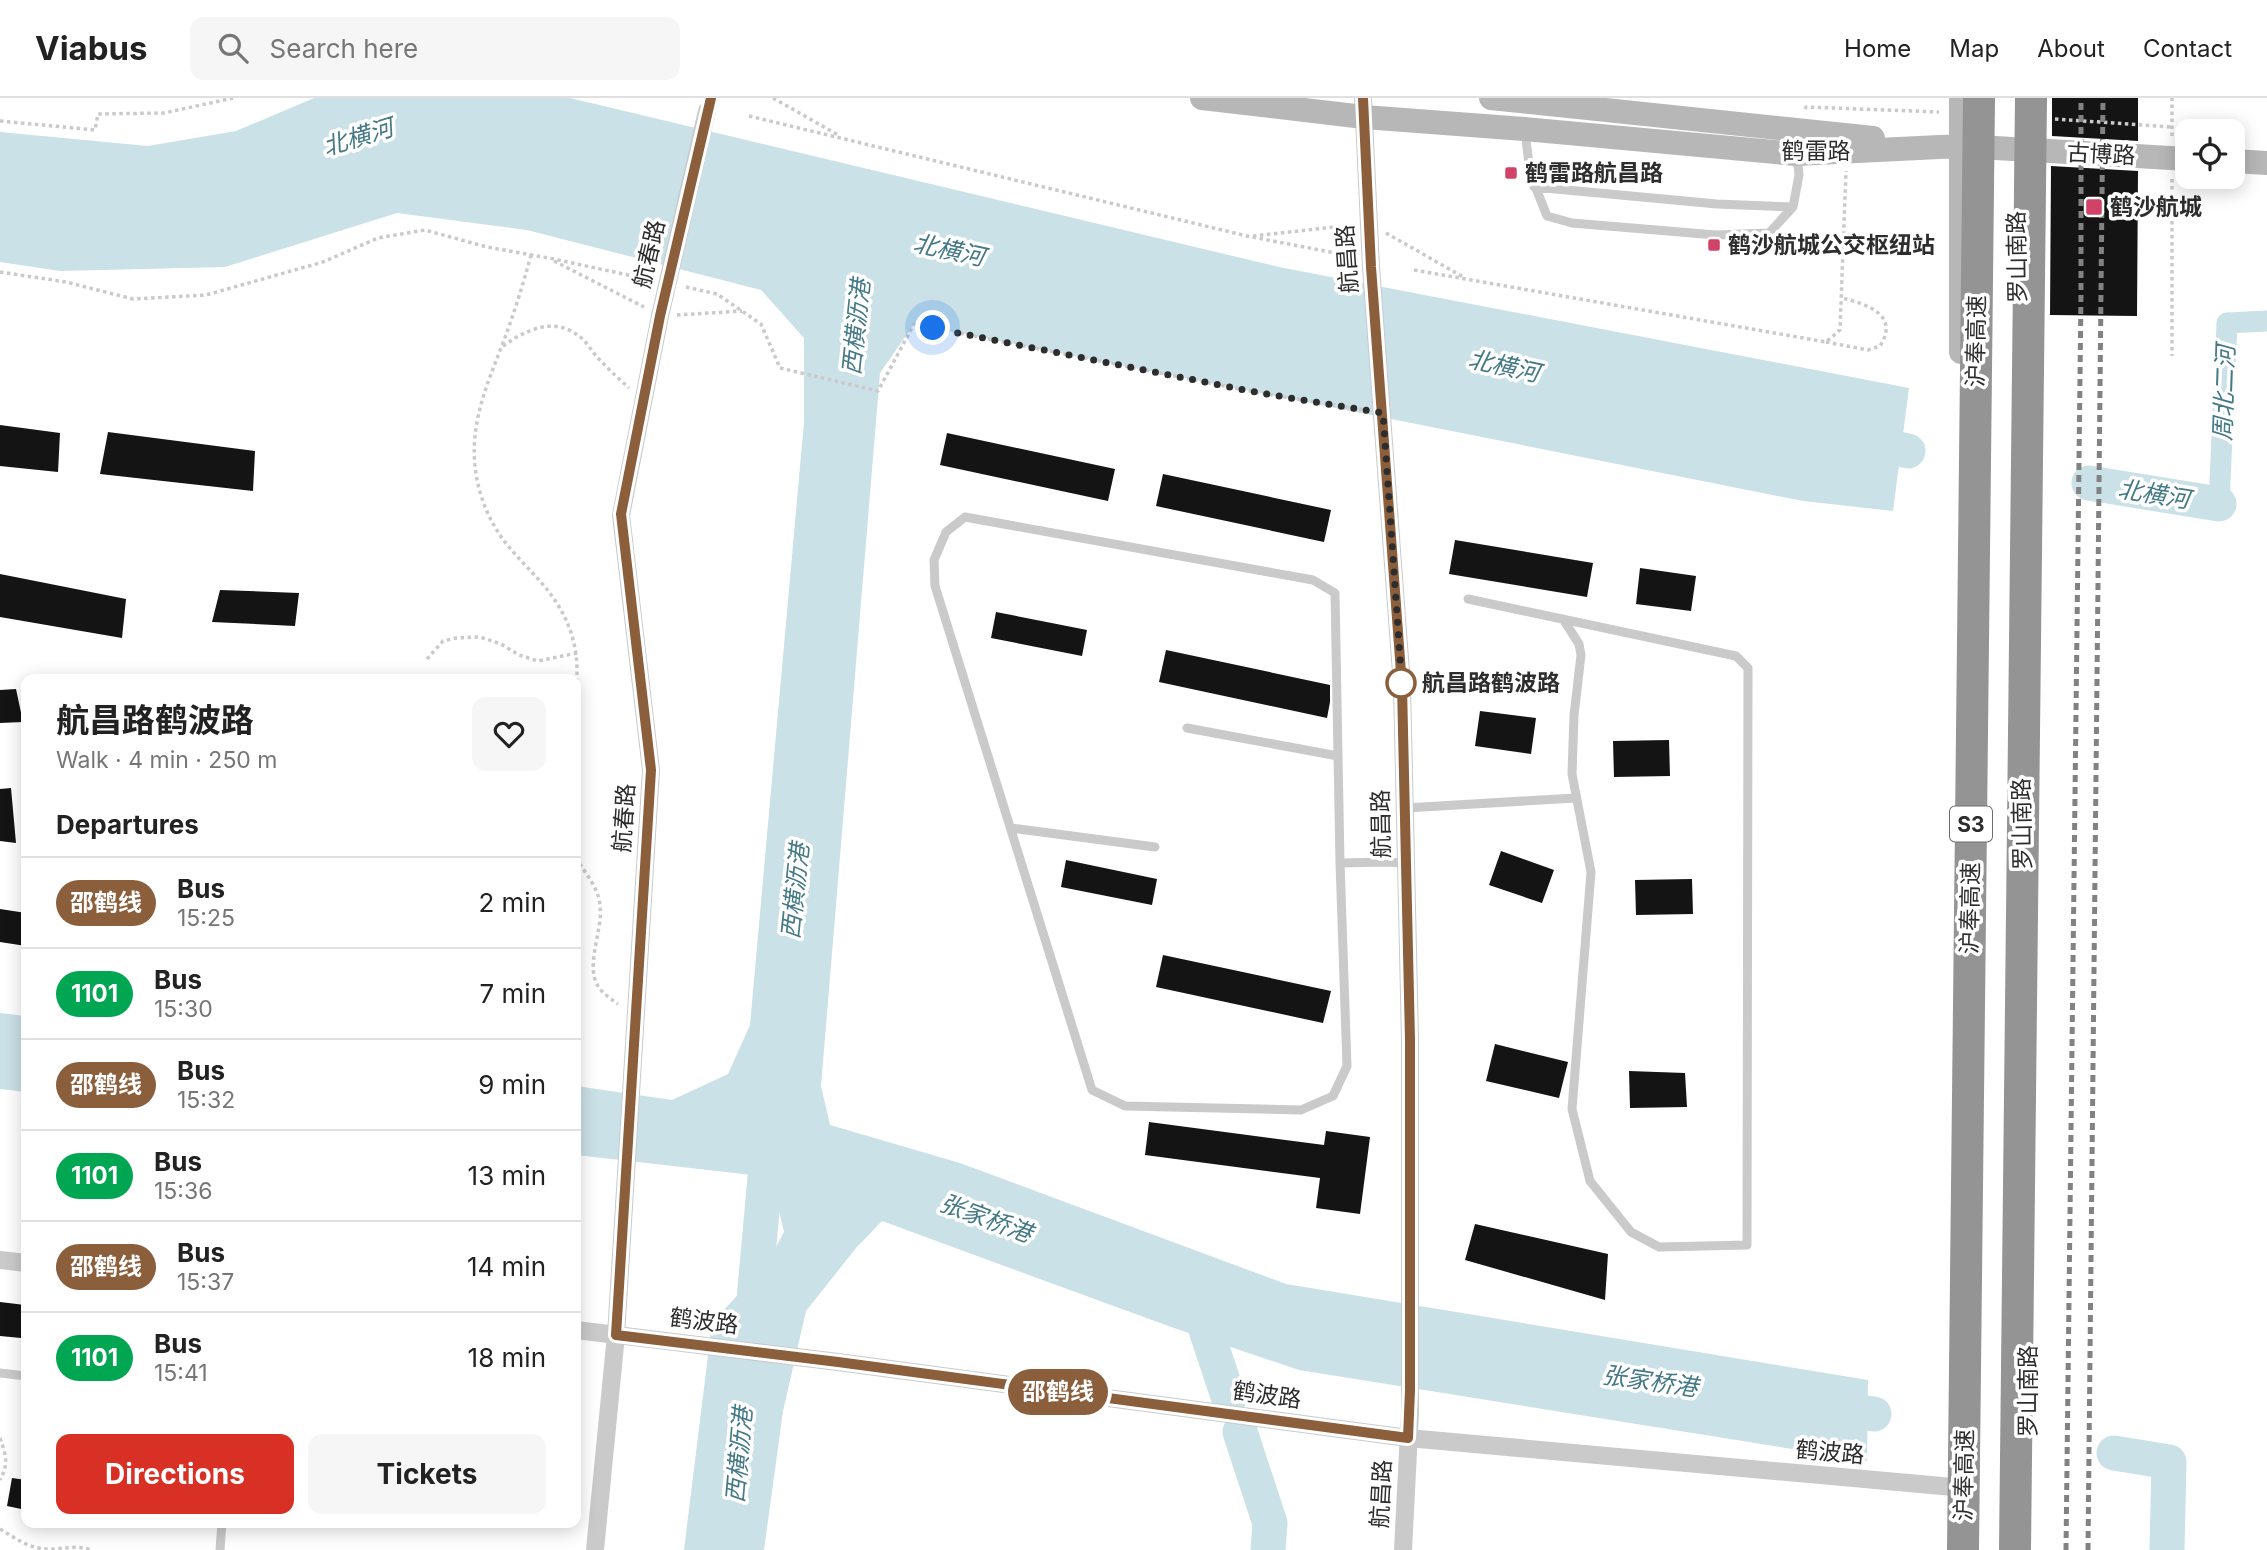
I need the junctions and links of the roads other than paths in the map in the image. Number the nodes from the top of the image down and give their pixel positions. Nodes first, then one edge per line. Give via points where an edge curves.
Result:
1 (1202, 98) edge
2 (1491, 98) edge
3 (1961, 98) edge
4 (1979, 98) edge
5 (2015, 98) edge
6 (2031, 98) edge
7 (709, 105) edge
8 (1363, 107) edge
9 (1524, 129) junction
10 (1795, 143) junction
11 (1960, 146) junction
12 (2015, 149) junction
13 (2175, 158) edge
14 (2245, 162) edge
15 (2267, 163) edge
16 (1534, 187) junction
17 (1793, 207) junction
18 (1468, 599) dead end
19 (1563, 619) junction
20 (1186, 728) dead end
21 (1338, 755) junction
22 (1575, 798) junction
23 (1405, 808) junction
24 (1011, 828) junction
25 (1155, 847) dead end
26 (1340, 863) junction
27 (1406, 863) junction
28 (0, 1260) edge
29 (21, 1262) edge
30 (581, 1331) edge
31 (616, 1335) junction
32 (1965, 1370) junction
33 (2017, 1370) junction
34 (0, 1373) edge
35 (21, 1375) edge
36 (1408, 1438) junction
37 (1953, 1487) junction
38 (222, 1528) edge
39 (220, 1550) edge
40 (595, 1550) edge
41 (1403, 1550) edge
42 (1941, 1550) edge
43 (1952, 1550) edge
44 (1963, 1550) edge
45 (2015, 1550) edge
46 (2027, 1550) edge
47 (2036, 1550) edge

1 - 8 main road, 鹤雷路
2 - 10 main road, 鹤雷路
3 - 11 main road
4 - 32 highway, 沪奉高速 / S3, bridge
5 - 12 main road, 罗山南路
6 - 33 highway, S3, bridge
7 - 31 street, 航春路, bridge via 660,316 621,514 651,770
8 - 9 main road, 鹤雷路
8 - 23 street, 航昌路 via 1402,686
9 - 10 main road, 鹤雷路
9 - 16 lane
10 - 11 main road, 鹤雷路
10 - 11 main road, 鹤雷路 via 1847,152
10 - 17 lane via 1799,176
11 - 12 main road, 古博路
11 - 37 main road
12 - 13 main road, 古博路
12 - 46 main road, 罗山南路
14 - 15 main road
16 - 17 lane
16 - 17 lane via 1547,216 1572,223 1716,235 1769,233
18 - 19 lane
19 - 22 lane via 1581,655 1573,727
19 - 22 lane via 1736,656 1748,668 1747,1245 1659,1247 1631,1232 1590,1181 1572,1109 1591,872
20 - 21 lane
21 - 24 lane via 1335,593 1313,580 965,517 946,532 934,560 935,586
21 - 26 lane
22 - 23 lane
23 - 27 street, 航昌路
24 - 25 lane
24 - 26 lane via 1092,1090 1125,1106 1301,1110 1333,1096 1347,1066
26 - 27 lane
27 - 36 street, 航昌路
28 - 29 street
30 - 31 street, 鹤波路
31 - 36 street, 鹤波路
31 - 40 street, 航春路
32 - 42 highway, bridge
32 - 44 highway, 沪奉高速 / S3, bridge
33 - 45 highway, S3, bridge
33 - 47 highway, bridge
34 - 35 lane
36 - 37 street, 鹤波路
36 - 41 street, 航昌路
37 - 43 main road
38 - 39 lane

